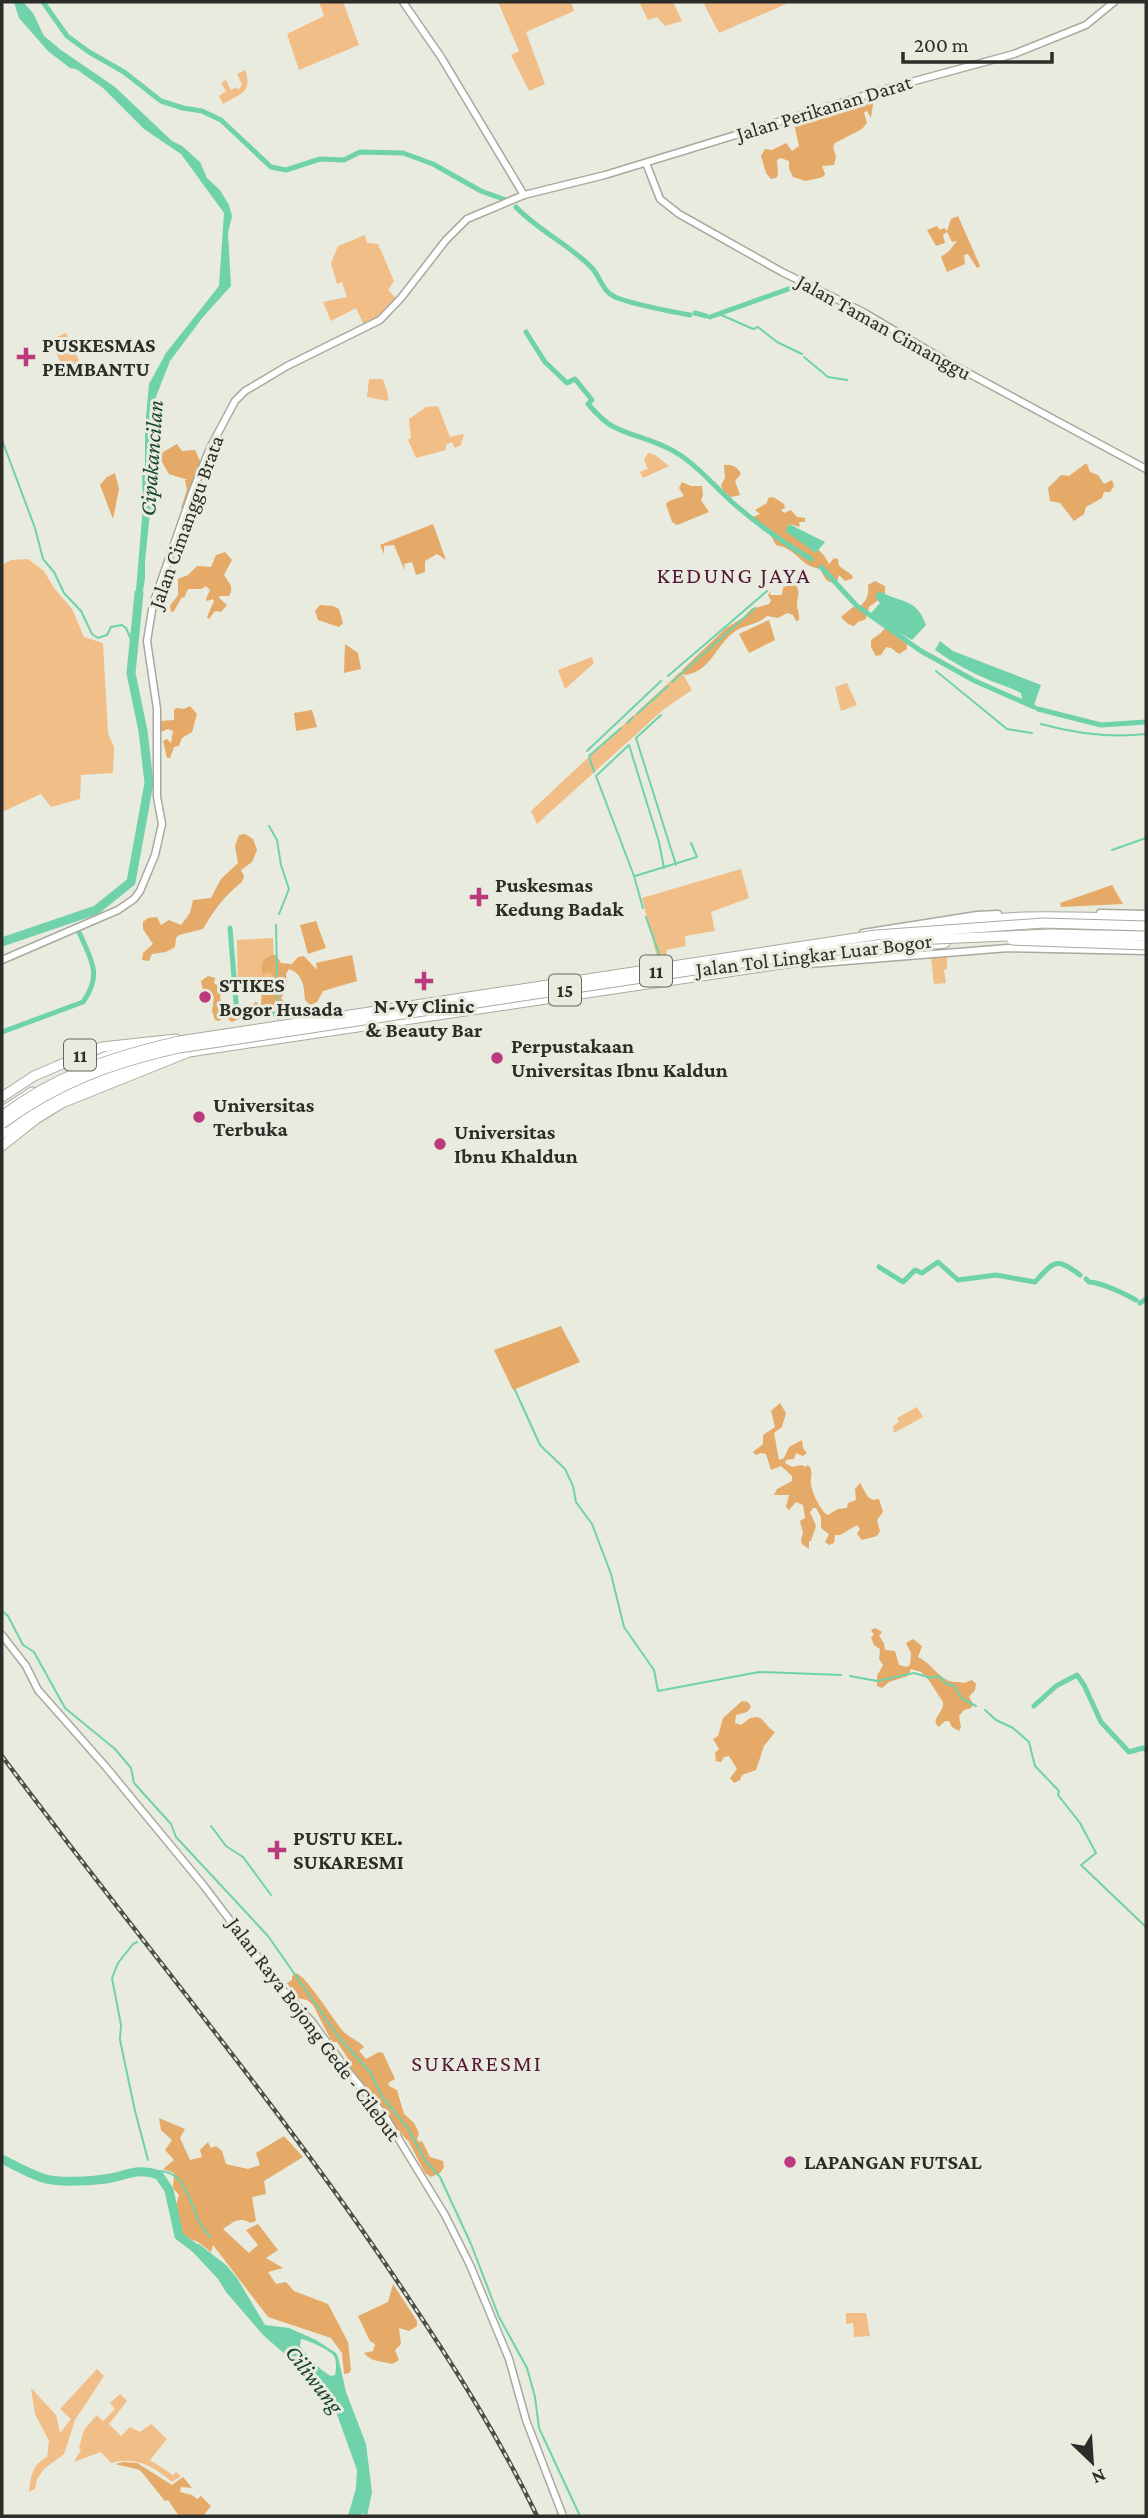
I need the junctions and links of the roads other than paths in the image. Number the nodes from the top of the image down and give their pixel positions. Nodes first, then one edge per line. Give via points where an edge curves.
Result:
1 (403, 2) edge
2 (1114, 2) edge
3 (646, 163) junction
4 (524, 195) junction
5 (1146, 469) edge
6 (1146, 917) edge
7 (1146, 927) edge
8 (913, 936) junction
9 (1146, 943) edge
10 (824, 944) junction
11 (2, 960) edge
12 (422, 1012) junction
13 (167, 1040) junction
14 (147, 1045) junction
15 (189, 1052) junction
16 (142, 1063) junction
17 (2, 1099) edge
18 (2, 1113) edge
19 (2, 1124) edge
20 (2, 1136) edge
21 (2, 1146) edge
22 (2, 1635) edge
23 (563, 2516) edge

1 - 4 street
2 - 3 street, Jalan Perikanan Darat via 1086,25 1014,54
3 - 4 street, Jalan Perikanan Darat
3 - 5 street, Jalan Taman Cimanggu via 660,199 678,215
4 - 11 street, Jalan Cimanggu Brata via 463,222 380,320 260,381 235,401 192,493 149,623 162,824 140,891 118,910
6 - 8 highway, bridge via 952,923
6 - 10 street via 976,915 875,930
7 - 8 highway, Jalan Tol Lingkar Luar Bogor / 15, bridge via 1043,923
7 - 10 highway, 11 via 1032,926
8 - 9 highway, Jalan Tol Lingkar Luar Bogor / 15, bridge via 1051,934
8 - 18 highway, Jalan Tol Lingkar Luar Bogor / 15, bridge via 862,937 179,1041 81,1070
8 - 19 highway, Jalan Tol Lingkar Luar Bogor / 15, bridge via 179,1048 84,1076 41,1097
9 - 12 highway, 11 via 1057,939 915,944 754,970
10 - 12 highway, 11
12 - 13 highway, 11
12 - 15 highway, 11
13 - 14 highway
13 - 17 highway, 11 via 102,1047 34,1076
14 - 17 highway via 97,1055
14 - 18 highway via 104,1057 20,1098
15 - 16 highway
15 - 21 highway, 11 via 62,1103
16 - 20 highway via 64,1097
16 - 20 highway via 64,1094
22 - 23 street, Jalan Raya Bojong Gede - Cilebut via 26,1666 37,1690 210,1893 384,2115 470,2265 509,2359 526,2420

